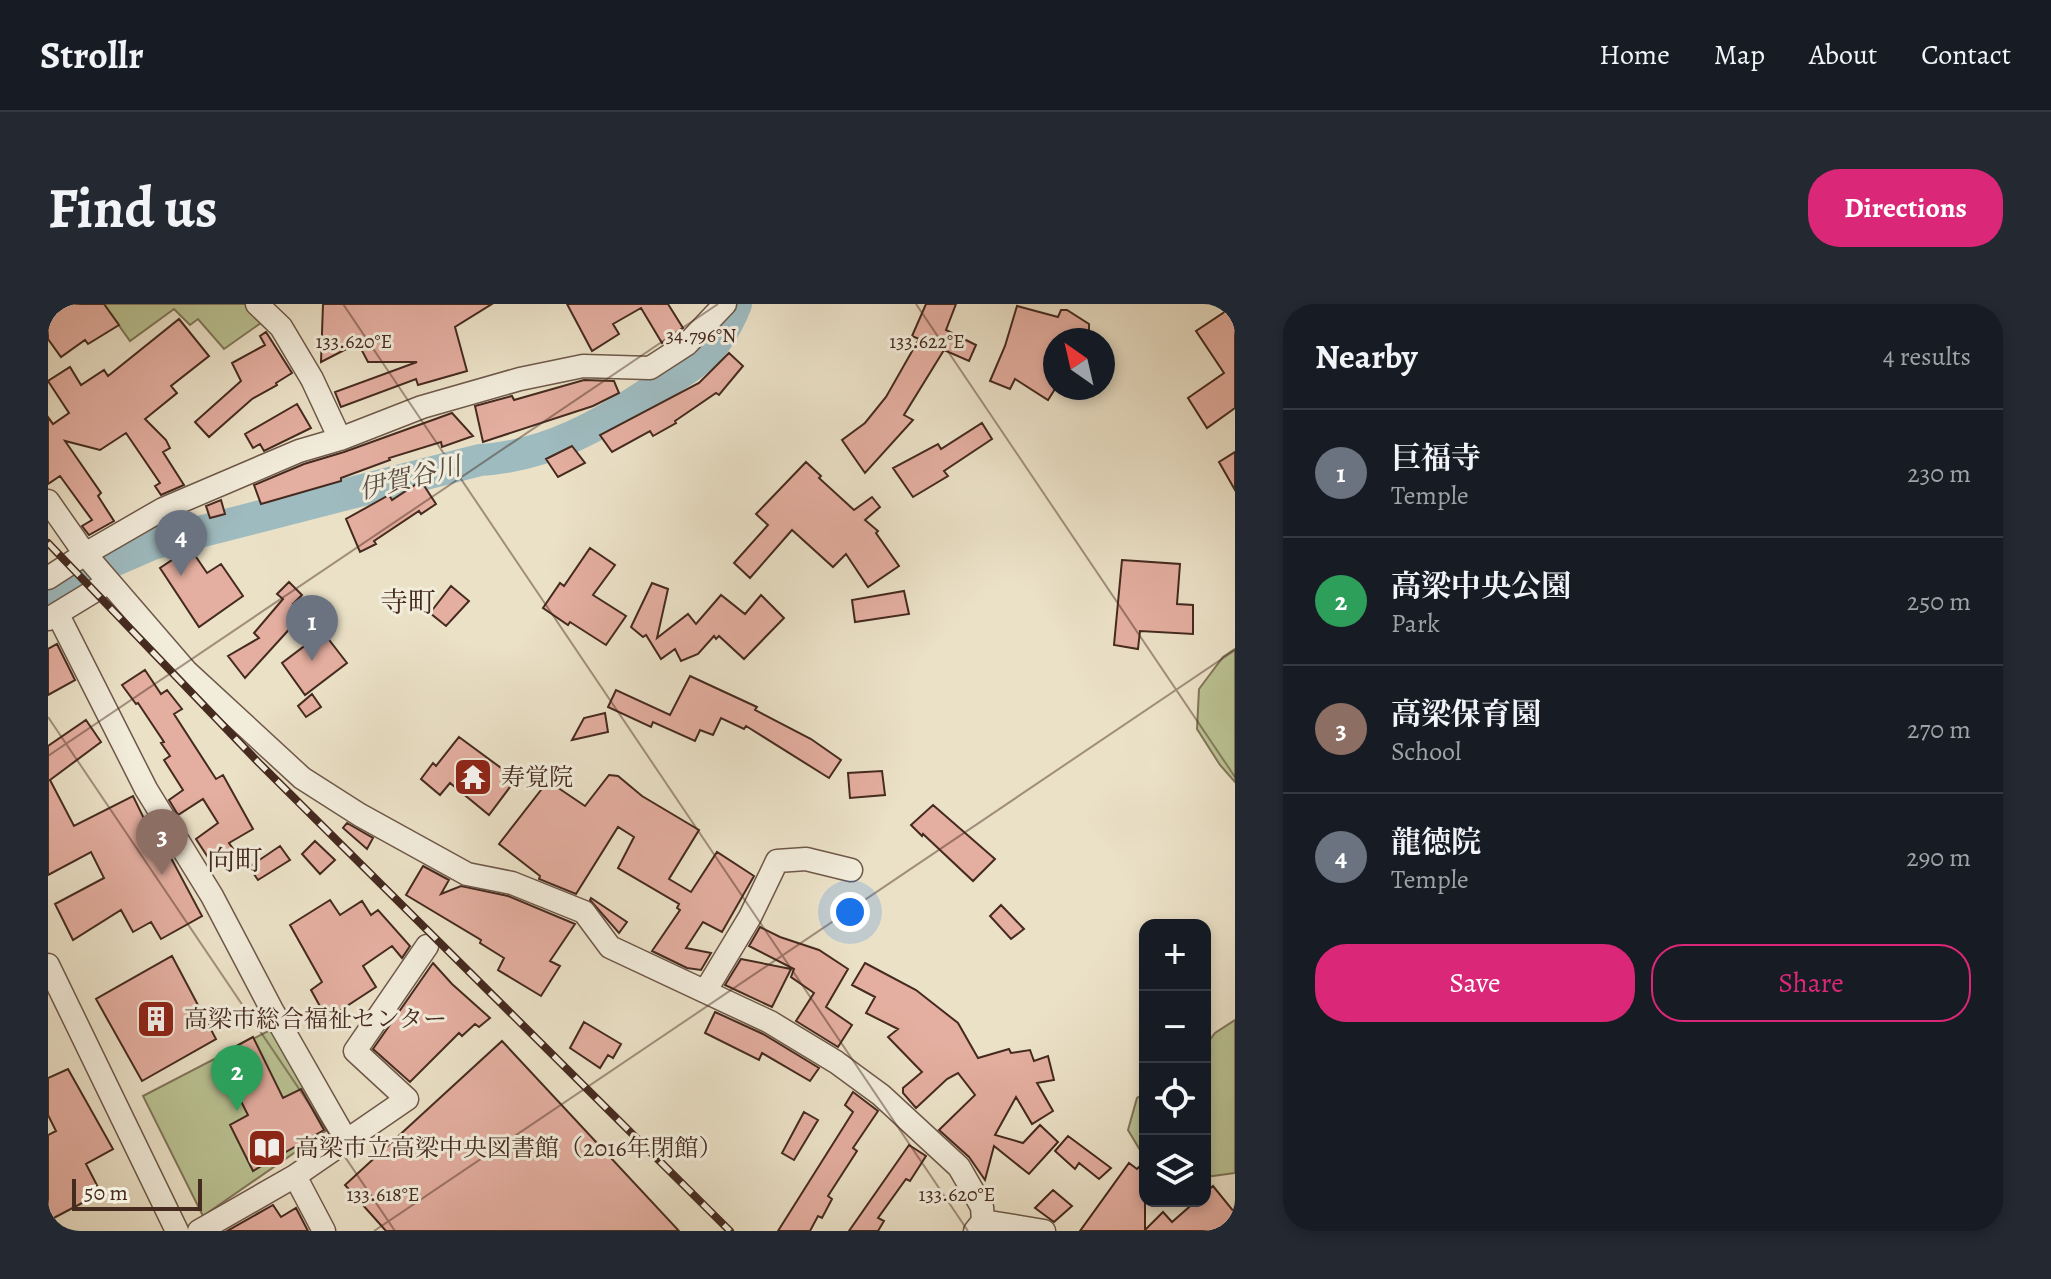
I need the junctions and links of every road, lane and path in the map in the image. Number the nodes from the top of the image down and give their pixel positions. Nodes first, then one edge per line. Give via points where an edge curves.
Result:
1 (257, 304) edge
2 (725, 304) edge
3 (340, 439) junction
4 (48, 501) edge
5 (85, 554) junction
6 (48, 578) edge
7 (108, 580) junction
8 (53, 617) edge
9 (851, 870) dead end
10 (427, 946) dead end
11 (48, 965) edge
12 (706, 990) junction
13 (346, 1140) junction
14 (295, 1176) junction
15 (979, 1226) edge
16 (177, 1231) edge
17 (199, 1231) edge
18 (324, 1231) edge
19 (1044, 1231) edge

1 - 3 street via 281,327
2 - 3 street via 687,344 650,368 583,366 520,379 422,407
3 - 5 street via 163,509
4 - 5 street
5 - 6 street
5 - 7 street
7 - 8 street
7 - 12 street via 186,671 302,778 467,874 512,883 584,912 610,947
8 - 13 street
9 - 12 street via 806,859 777,861
10 - 13 street via 355,1051 407,1099
11 - 16 street
12 - 15 street via 770,1022 881,1095 959,1167 982,1207
13 - 14 street
14 - 17 street
14 - 18 street
15 - 19 street

